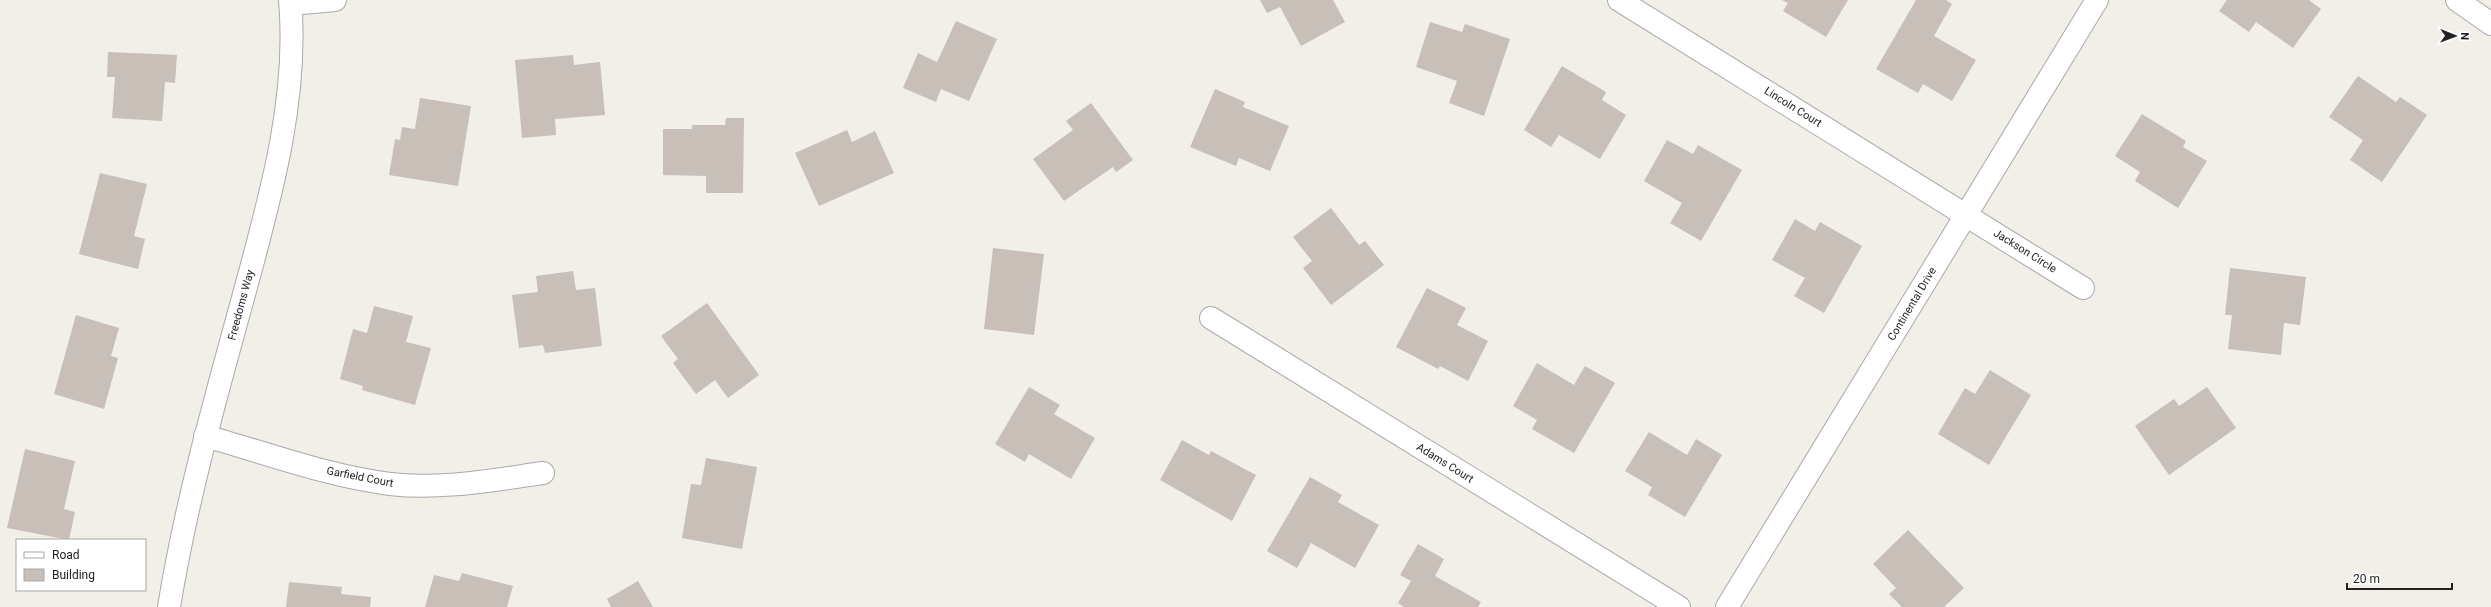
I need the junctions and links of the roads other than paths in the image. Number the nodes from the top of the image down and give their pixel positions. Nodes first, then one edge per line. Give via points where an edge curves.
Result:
1 (335, 0) edge
2 (1619, 0) edge
3 (2097, 0) edge
4 (2457, 0) edge
5 (290, 2) edge
6 (2491, 24) edge
7 (1966, 215) junction
8 (2083, 288) dead end
9 (1211, 318) dead end
10 (205, 436) junction
11 (543, 473) dead end
12 (169, 607) edge
13 (1680, 607) edge
14 (1727, 607) edge

1 - 5 street
2 - 7 street, Lincoln Court
3 - 7 street, Continental Drive
4 - 6 street
5 - 10 street, Freedoms Way via 290,60 284,122 270,198
7 - 8 street, Jackson Circle
7 - 14 street, Continental Drive
9 - 13 street, Adams Court
10 - 11 street, Garfield Court via 347,476 391,484 461,484
10 - 12 street, Freedoms Way via 193,480

